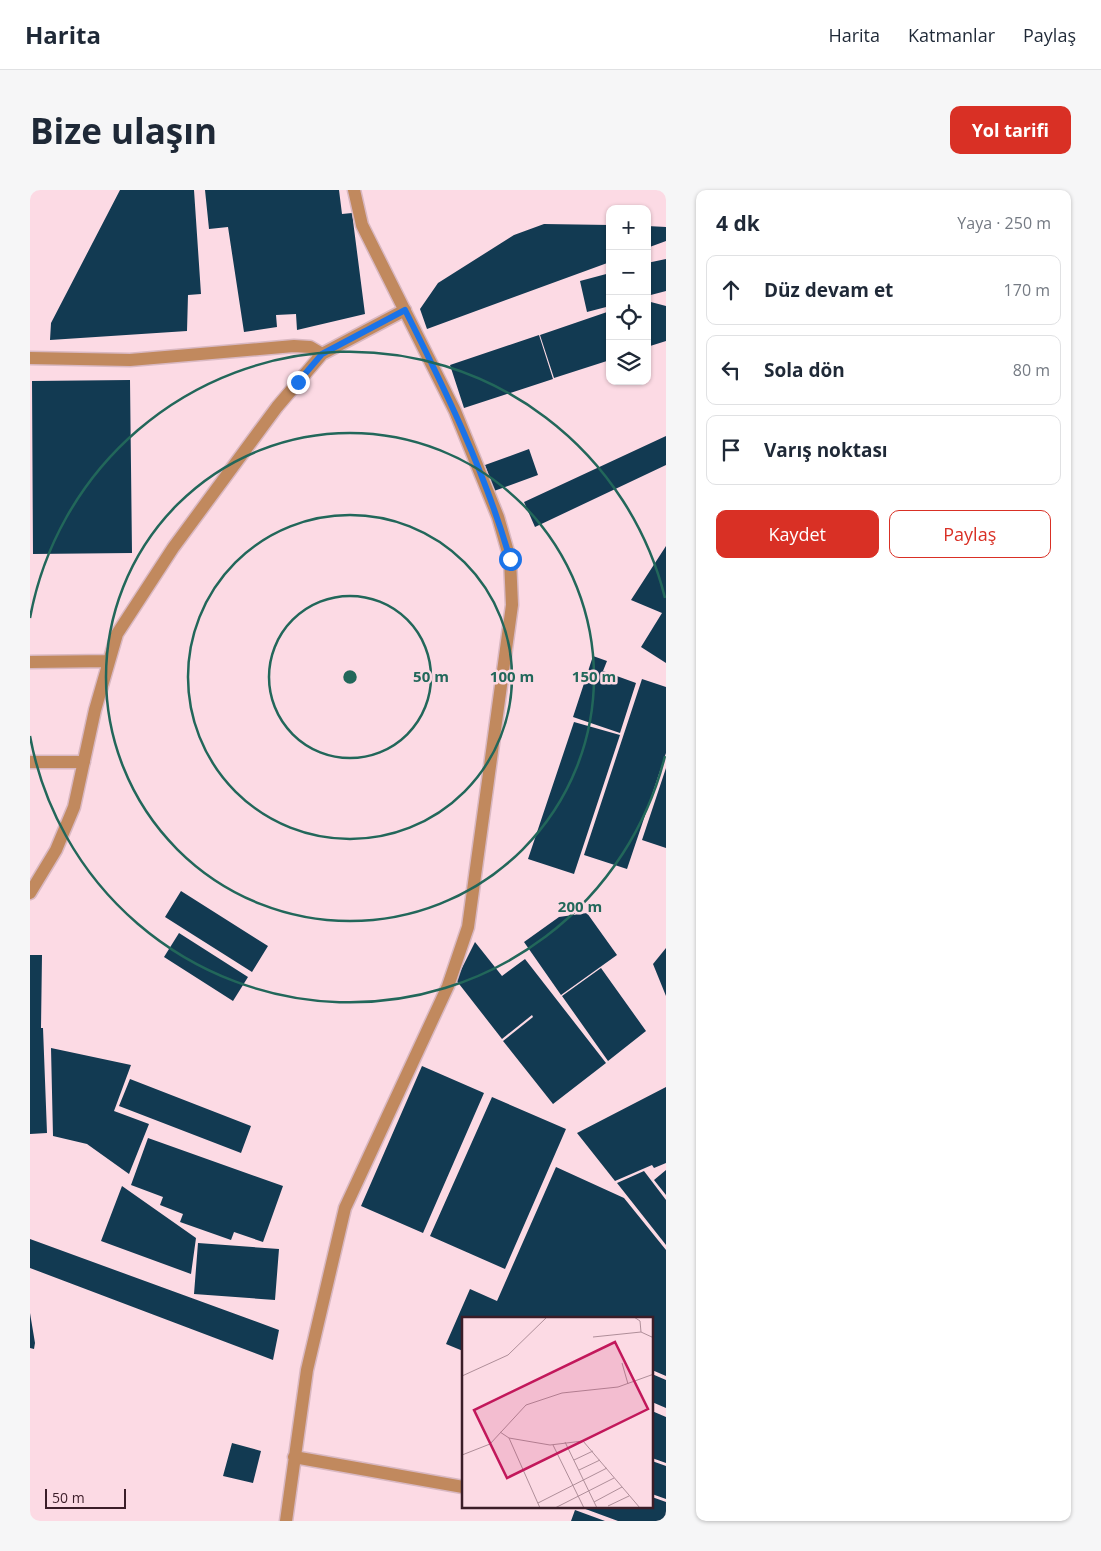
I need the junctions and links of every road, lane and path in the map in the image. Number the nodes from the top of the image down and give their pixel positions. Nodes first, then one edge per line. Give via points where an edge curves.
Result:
1 (354, 190) edge
2 (405, 310) junction
3 (322, 354) junction
4 (30, 358) edge
5 (30, 662) edge
6 (109, 662) junction
7 (30, 762) edge
8 (84, 762) junction
9 (30, 893) edge
10 (294, 1457) junction
11 (462, 1487) edge
12 (286, 1521) edge

1 - 2 street via 362,224
2 - 3 street
2 - 10 street via 455,410 498,517 510,559 512,605 468,927 448,986 345,1208 307,1370
3 - 4 street via 310,347 294,346 130,360
3 - 6 street via 277,407 173,548 117,634
5 - 6 street
6 - 8 street
7 - 8 street
8 - 9 street via 74,807 56,850
10 - 11 street
10 - 12 street

